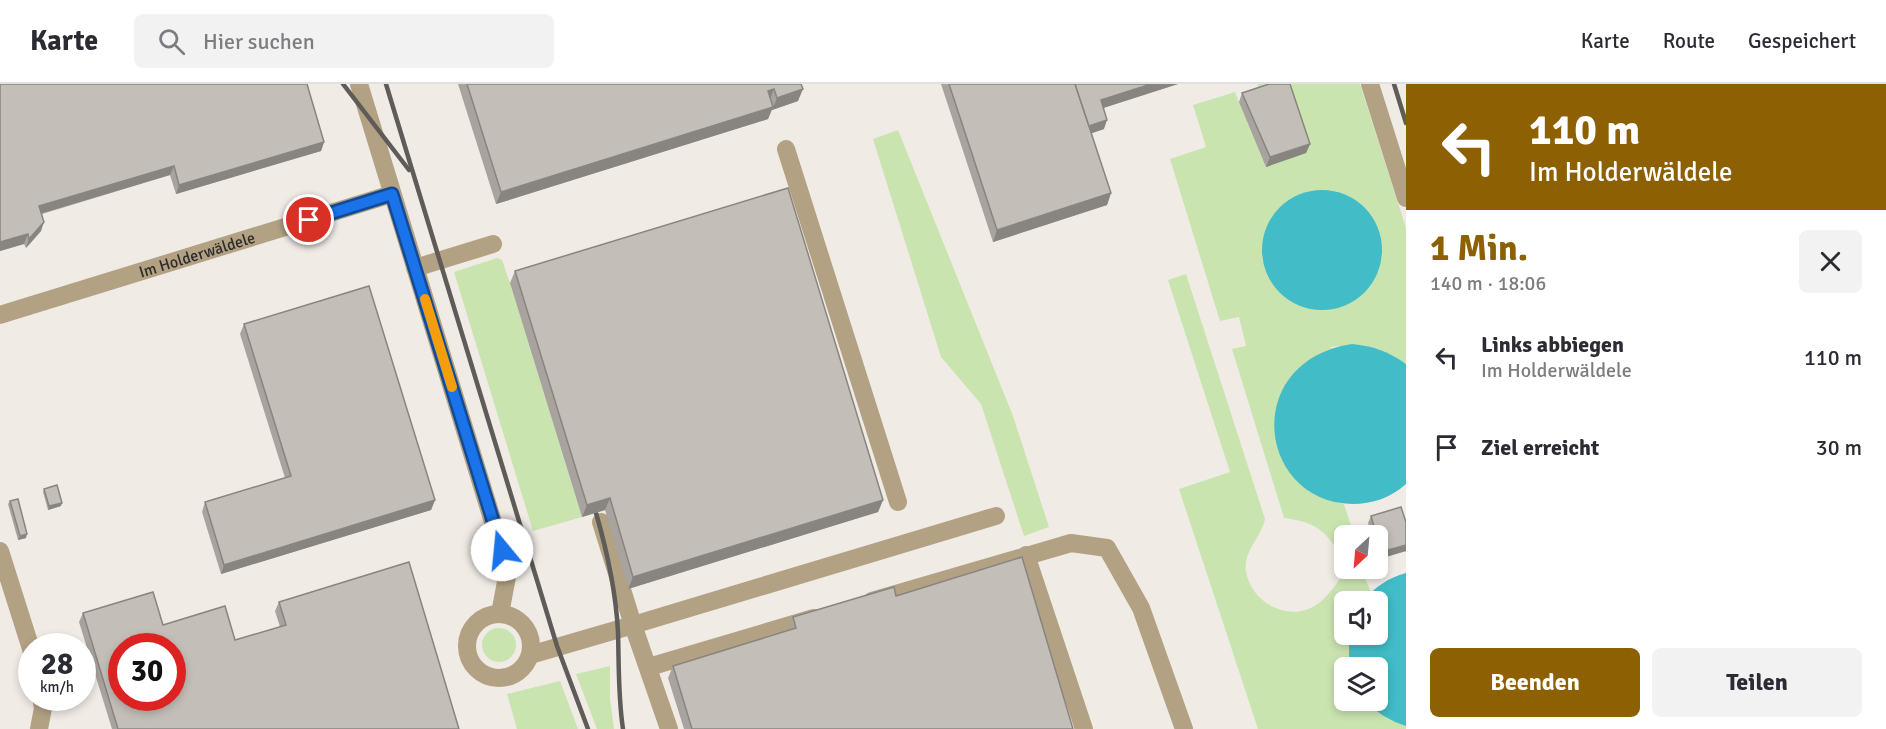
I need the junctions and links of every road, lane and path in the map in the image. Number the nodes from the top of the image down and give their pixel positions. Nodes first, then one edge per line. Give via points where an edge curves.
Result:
1 (359, 84) edge
2 (1370, 84) edge
3 (786, 149) dead end
4 (392, 194) junction
5 (1406, 198) edge
6 (493, 243) dead end
7 (415, 268) junction
8 (0, 315) edge
9 (898, 502) dead end
10 (996, 516) dead end
11 (601, 522) edge
12 (0, 551) edge
13 (1026, 555) junction
14 (855, 606) edge
15 (832, 612) edge
16 (500, 614) junction
17 (633, 625) junction
18 (26, 633) edge
19 (530, 655) junction
20 (649, 667) junction
21 (42, 711) edge
22 (39, 729) edge
23 (669, 729) edge
24 (1084, 729) edge
25 (1184, 729) edge

1 - 4 street
2 - 5 street
3 - 9 street
4 - 7 street
4 - 8 street, Im Holderwäldele
6 - 7 street
7 - 16 street via 508,571
10 - 17 street
11 - 17 street
12 - 18 street
13 - 14 street
13 - 24 street
13 - 25 street via 1071,543 1107,548 1141,608
15 - 20 street
16 - 19 street via 522,624 530,639
16 - 19 street via 484,618 472,629 467,645 476,668 490,676 506,677 521,669
17 - 19 street
17 - 20 street
20 - 23 street
21 - 22 street

